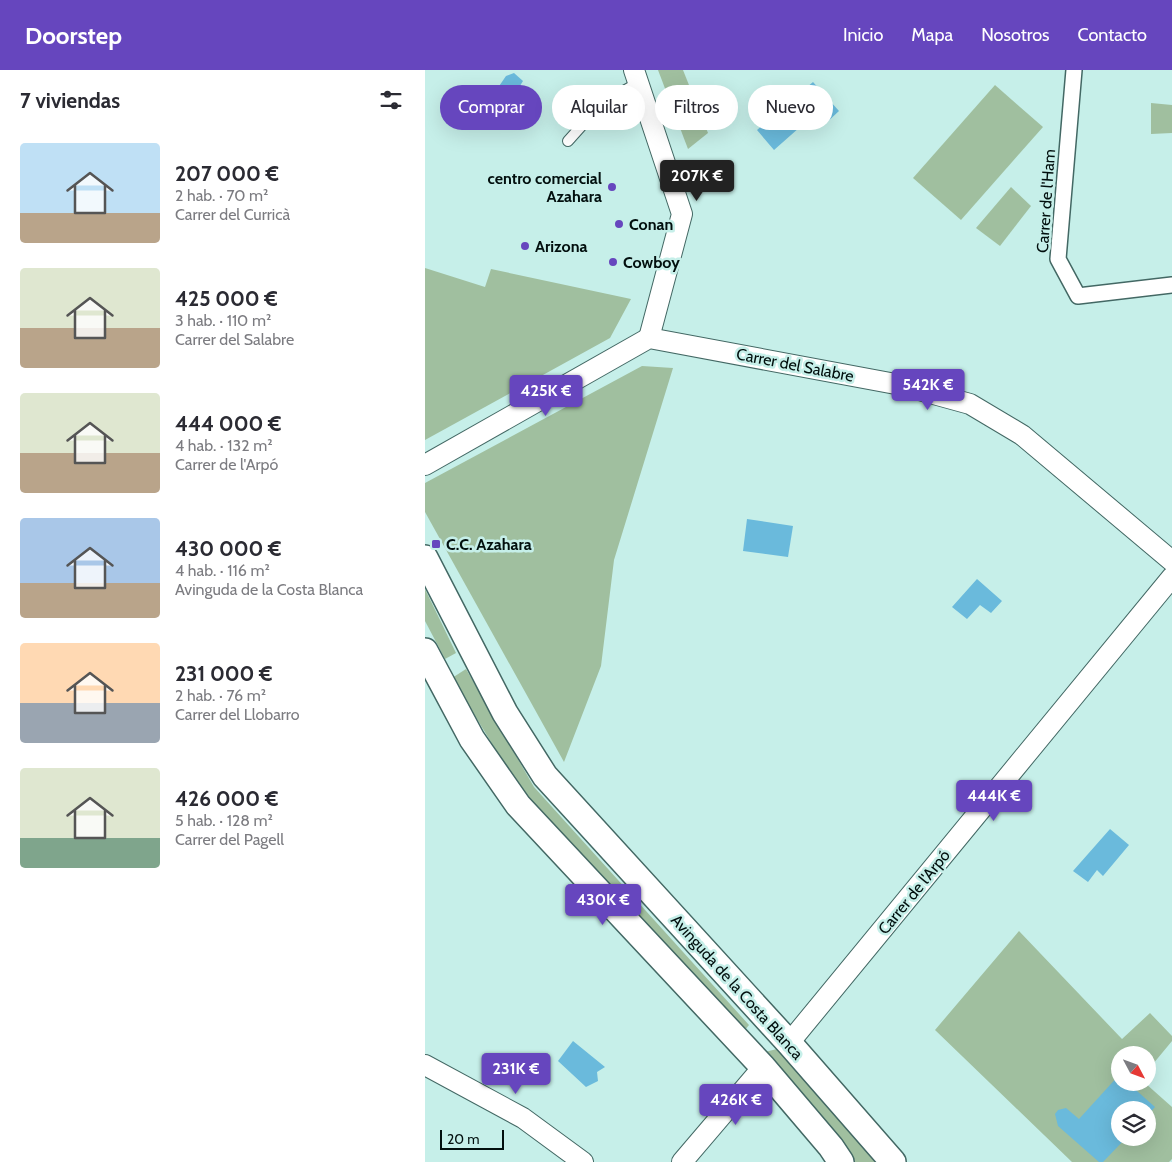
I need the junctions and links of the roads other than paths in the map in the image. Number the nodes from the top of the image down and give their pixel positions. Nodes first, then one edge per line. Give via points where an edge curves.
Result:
1 (1074, 70) edge
2 (636, 76) edge
3 (568, 141) dead end
4 (1172, 284) edge
5 (649, 338) junction
6 (425, 465) edge
7 (425, 558) edge
8 (1172, 561) edge
9 (1172, 578) edge
10 (425, 651) edge
11 (789, 1044) junction
12 (425, 1065) edge
13 (763, 1067) junction
14 (583, 1162) edge
15 (682, 1162) edge
16 (841, 1162) edge
17 (893, 1162) edge

1 - 4 street, Carrer de l'Ham via 1059,259 1078,296
2 - 3 lane via 602,103
2 - 5 street via 682,214
5 - 6 street
5 - 8 street, Carrer del Salabre via 901,385 970,404 1022,435
7 - 11 street, Avinguda de la Costa Blanca via 505,713 545,776
9 - 11 street, Carrer de l'Arpó
10 - 13 street via 472,739 518,804
11 - 17 street, Avinguda de la Costa Blanca
12 - 14 street via 523,1118
13 - 15 street
13 - 16 street

